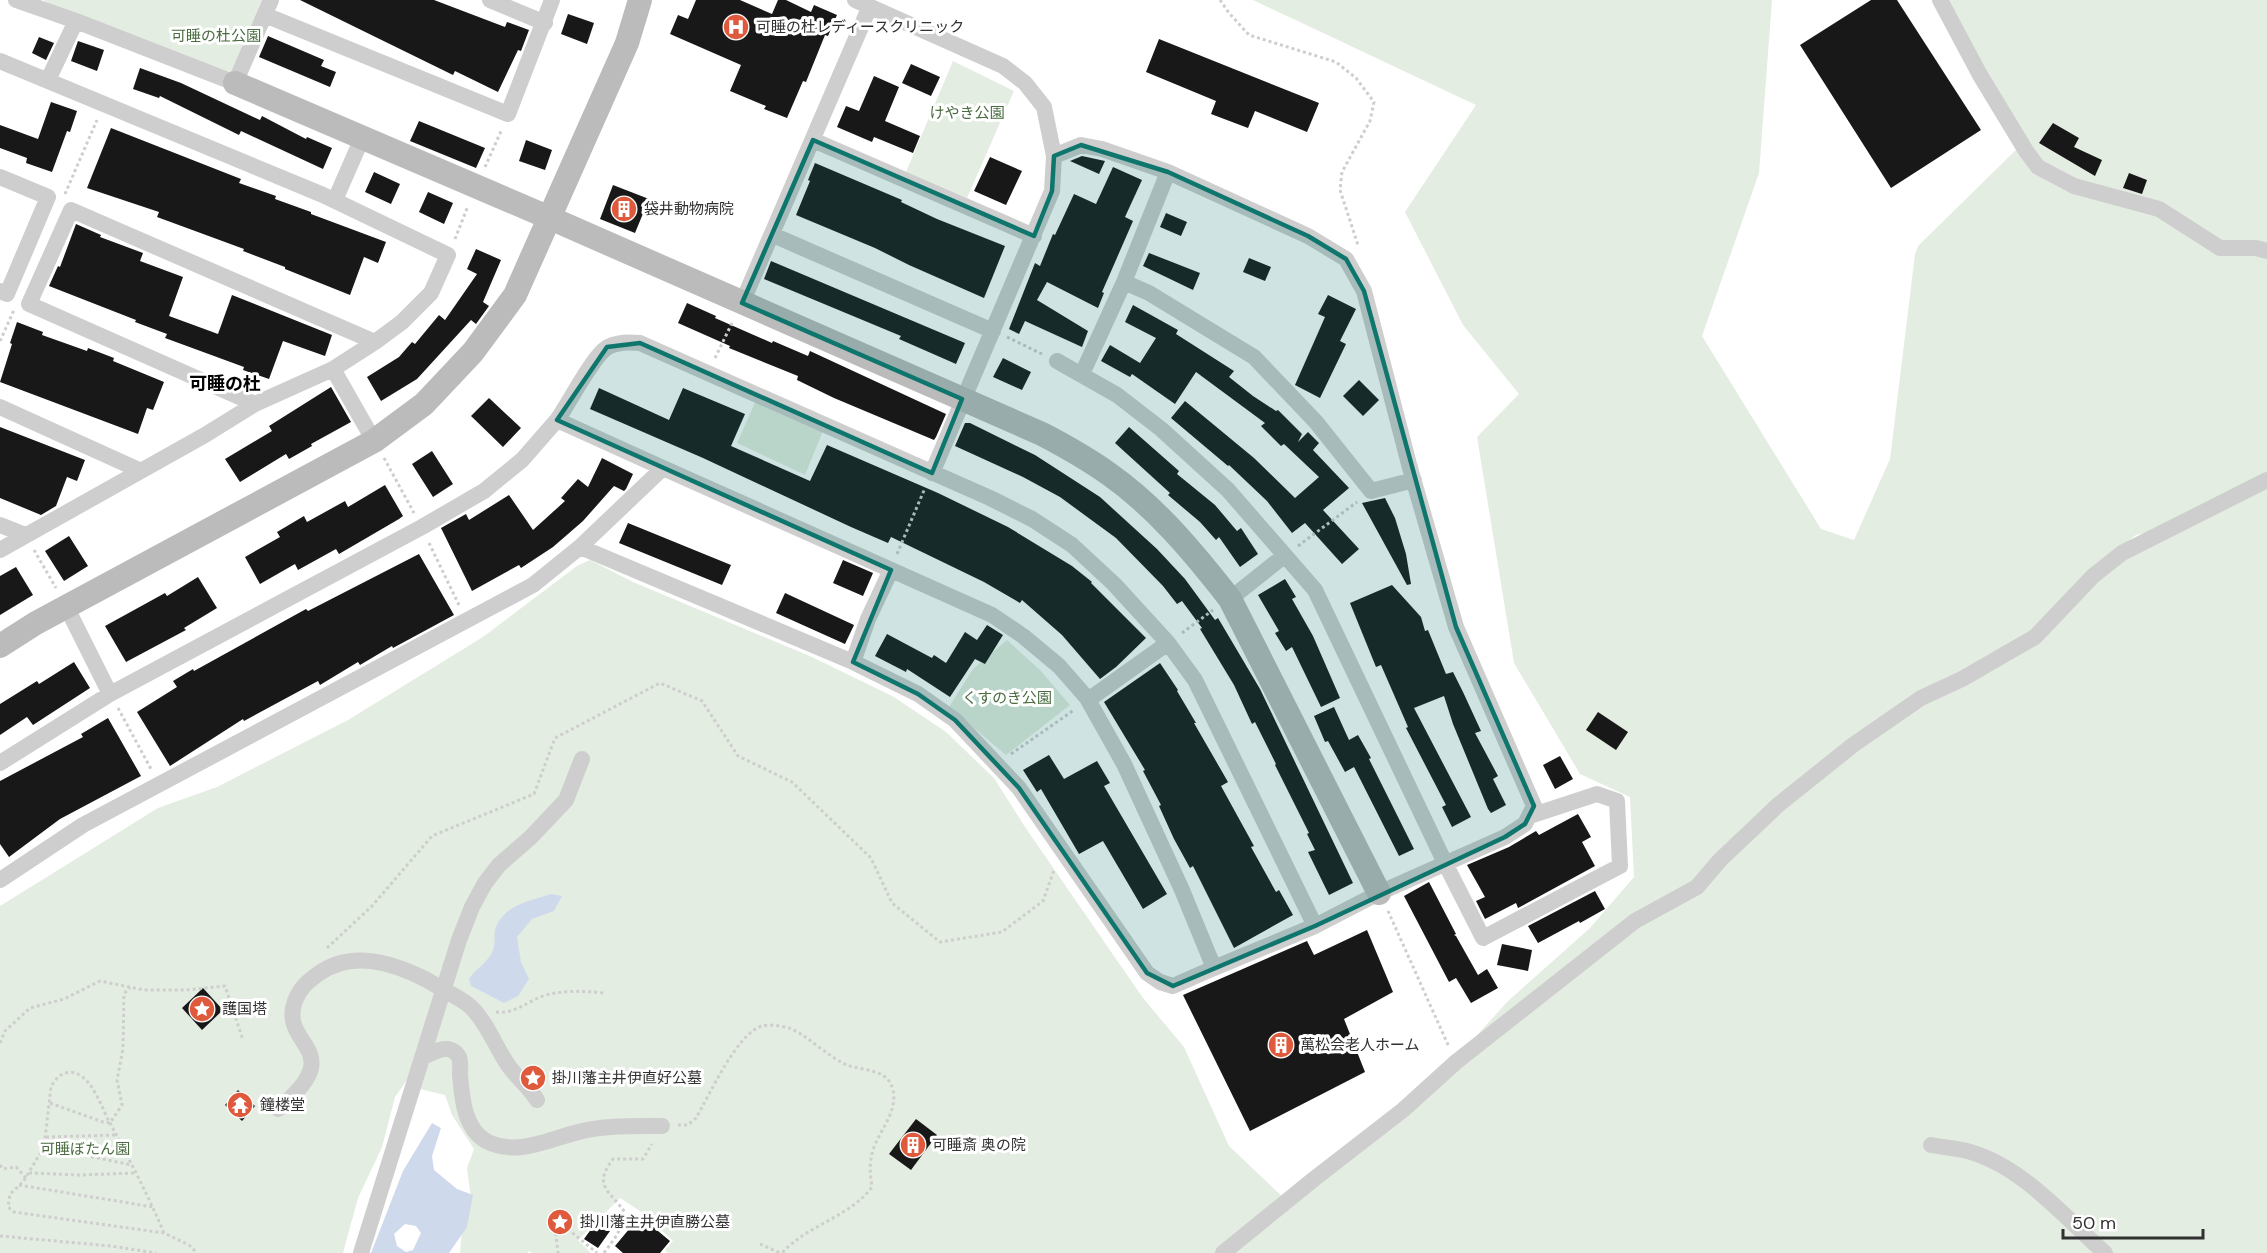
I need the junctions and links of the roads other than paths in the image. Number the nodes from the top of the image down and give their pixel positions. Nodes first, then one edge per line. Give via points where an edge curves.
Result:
1 (16, 0) edge
2 (490, 0) edge
3 (552, 0) edge
4 (640, 0) edge
5 (1940, 0) edge
6 (863, 3) edge
7 (268, 8) edge
8 (76, 21) junction
9 (545, 23) junction
10 (0, 61) edge
11 (48, 81) junction
12 (235, 83) junction
13 (363, 136) junction
14 (813, 140) junction
15 (1054, 156) junction
16 (1168, 172) junction
17 (0, 177) edge
18 (335, 200) junction
19 (550, 218) junction
20 (773, 235) junction
21 (1034, 236) junction
22 (2267, 251) edge
23 (1124, 282) junction
24 (0, 291) edge
25 (742, 303) junction
26 (993, 331) junction
27 (375, 342) junction
28 (1057, 361) road end
29 (333, 369) junction
30 (1082, 374) junction
31 (962, 399) junction
32 (255, 404) junction
33 (0, 407) edge
34 (558, 420) junction
35 (374, 441) junction
36 (663, 468) junction
37 (139, 471) junction
38 (932, 473) junction
39 (1414, 480) junction
40 (2267, 480) edge
41 (0, 525) edge
42 (25, 535) junction
43 (580, 547) junction
44 (0, 550) edge
45 (1284, 556) junction
46 (891, 570) junction
47 (1230, 599) junction
48 (67, 608) junction
49 (1168, 643) junction
50 (0, 646) edge
51 (853, 662) junction
52 (110, 694) junction
53 (1088, 700) junction
54 (582, 759) dead end
55 (0, 763) edge
56 (1530, 816) junction
57 (1445, 863) junction
58 (0, 880) edge
59 (1379, 893) junction
60 (1315, 926) junction
61 (1214, 968) junction
62 (444, 989) junction
63 (422, 1058) junction
64 (537, 1100) dead end
65 (278, 1109) dead end
66 (662, 1126) road end
67 (1931, 1145) dead end
68 (361, 1253) edge
69 (1223, 1253) edge
70 (2105, 1253) edge

1 - 8 street
2 - 9 street
3 - 9 street
4 - 19 street via 627,43
5 - 22 street via 1980,75 2038,167 2074,186 2159,209 2220,248
6 - 14 street
6 - 15 street via 1003,66 1044,107
7 - 9 street via 508,114
7 - 12 street
8 - 11 street
8 - 12 street
10 - 11 street
11 - 18 street
12 - 13 street
13 - 18 street
13 - 19 street
14 - 20 street
14 - 21 street
15 - 16 street via 1081,145
15 - 21 street via 1052,191
16 - 23 street
16 - 39 street via 1308,236 1346,259 1361,285
17 - 24 street via 48,197 7,294
18 - 27 street via 448,255 431,293
19 - 25 street
19 - 35 street via 515,295 473,352 424,404
20 - 25 street
20 - 26 street
21 - 26 street
23 - 30 street
23 - 39 street via 1254,357 1317,422 1371,491
25 - 31 street
26 - 31 street
27 - 29 street
27 - 32 street via 71,210 29,304
28 - 30 street
29 - 32 street
29 - 35 street
30 - 45 street via 1161,429 1228,490
31 - 38 street
31 - 47 street via 1042,434 1110,474 1197,556
32 - 37 street
33 - 37 street
34 - 36 street
34 - 38 street via 607,347 640,343
34 - 52 street via 522,459 484,491
35 - 48 street
36 - 43 street
36 - 46 street
37 - 42 street
38 - 49 street via 1032,519 1072,545
39 - 56 street via 1456,627 1534,806
40 - 69 street via 2122,553 2093,576 2035,637 1921,698 1853,745 1778,805 1697,887 1635,921
41 - 42 street
42 - 44 street
43 - 51 street
43 - 58 street via 533,585 83,825
45 - 47 street
45 - 57 street via 1315,590
46 - 51 street
46 - 53 street via 992,615 1059,666
47 - 59 street
48 - 50 street
48 - 52 street
49 - 53 street
49 - 60 street via 1195,680
51 - 61 street via 918,694 946,713 997,763 1019,788 1147,974 1173,986
52 - 55 street
53 - 61 street via 1129,774
54 - 62 street via 566,800 485,883 459,940
56 - 57 street via 1526,824 1505,837
56 - 57 street via 1597,794 1617,801 1620,866 1483,938
57 - 59 street
59 - 60 street
60 - 61 street
62 - 63 street
62 - 64 street via 479,1017 507,1064
62 - 65 street via 376,961 356,960 328,967 303,984 292,1023 306,1043 313,1063 305,1084
63 - 66 street via 438,1050 454,1052 459,1058 462,1093 472,1128 499,1146 527,1148 596,1128
63 - 68 street
67 - 70 street via 1965,1150 2000,1165 2029,1184

